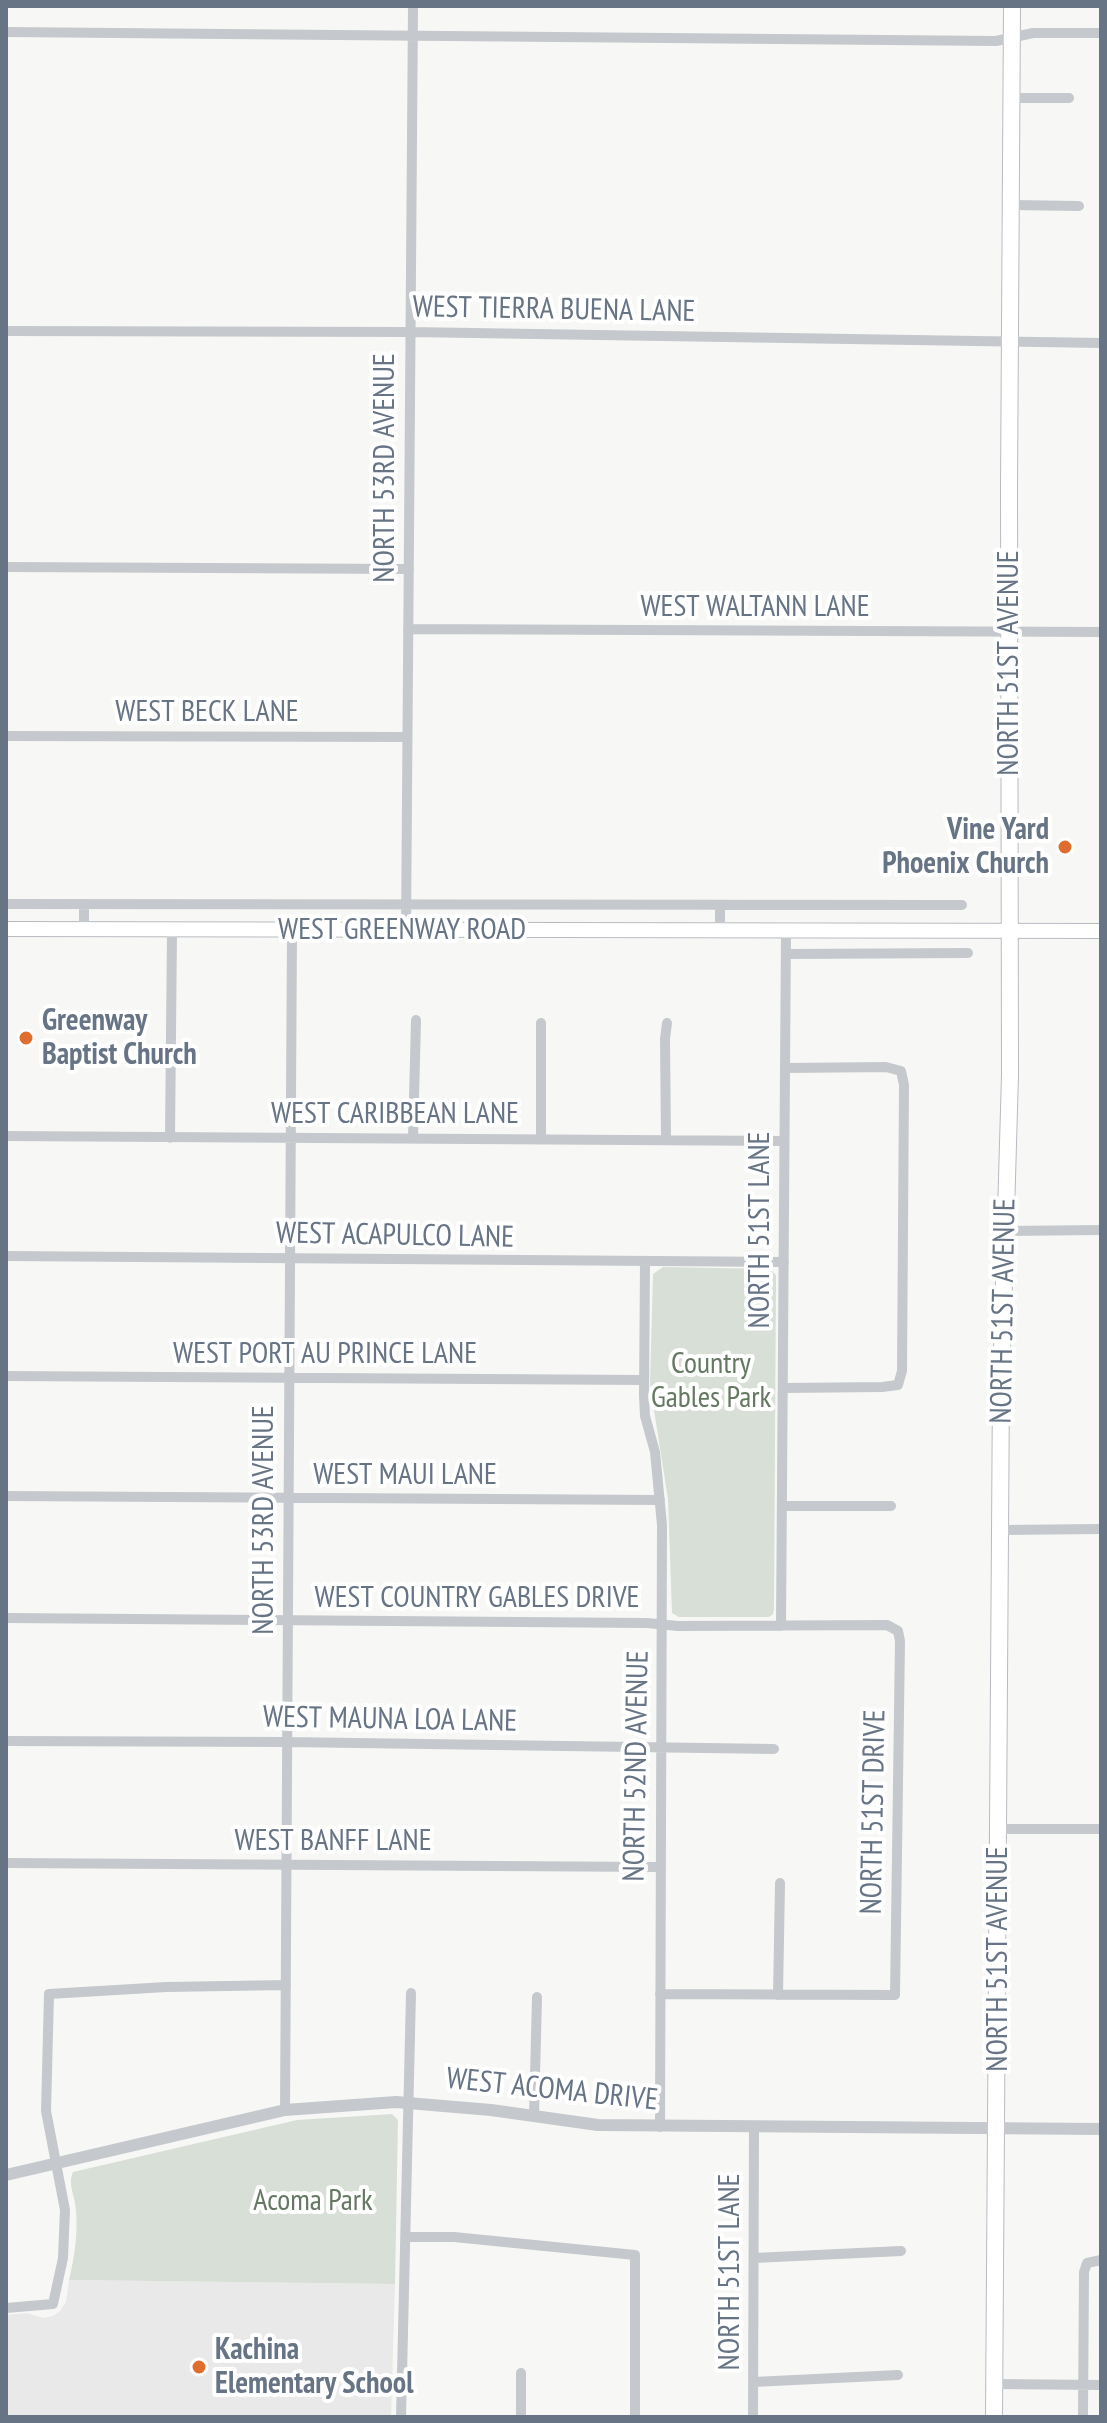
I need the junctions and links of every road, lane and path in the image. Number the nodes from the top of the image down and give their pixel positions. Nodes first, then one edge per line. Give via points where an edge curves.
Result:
1 (413, 6) edge
2 (1012, 6) edge
3 (6, 32) edge
4 (1101, 33) edge
5 (413, 35) junction
6 (1012, 37) junction
7 (1011, 98) junction
8 (1069, 98) dead end
9 (1011, 205) junction
10 (1079, 206) dead end
11 (6, 331) edge
12 (410, 332) junction
13 (1010, 341) junction
14 (1101, 343) edge
15 (6, 567) edge
16 (409, 569) junction
17 (408, 629) junction
18 (1009, 632) junction
19 (1101, 632) edge
20 (6, 736) edge
21 (407, 737) junction
22 (6, 904) edge
23 (84, 904) junction
24 (407, 905) junction
25 (720, 905) junction
26 (962, 905) dead end
27 (6, 929) edge
28 (84, 930) junction
29 (172, 930) junction
30 (292, 930) junction
31 (406, 930) junction
32 (720, 930) junction
33 (786, 931) junction
34 (1010, 931) junction
35 (1101, 931) edge
36 (968, 953) dead end
37 (786, 954) junction
38 (416, 1020) dead end
39 (541, 1023) dead end
40 (667, 1023) dead end
41 (785, 1068) junction
42 (6, 1136) edge
43 (291, 1137) junction
44 (170, 1138) junction
45 (413, 1138) junction
46 (541, 1139) junction
47 (666, 1140) junction
48 (784, 1141) junction
49 (1101, 1230) edge
50 (1005, 1231) junction
51 (6, 1256) edge
52 (290, 1259) junction
53 (645, 1262) junction
54 (784, 1262) junction
55 (6, 1376) edge
56 (289, 1378) junction
57 (644, 1380) junction
58 (783, 1388) junction
59 (6, 1496) edge
60 (289, 1498) junction
61 (660, 1500) junction
62 (782, 1506) junction
63 (891, 1506) dead end
64 (1101, 1529) edge
65 (1001, 1530) junction
66 (6, 1618) edge
67 (288, 1621) junction
68 (663, 1624) junction
69 (781, 1626) junction
70 (898, 1631) joint
71 (6, 1741) edge
72 (287, 1742) junction
73 (663, 1747) junction
74 (774, 1749) dead end
75 (999, 1829) junction
76 (1101, 1829) edge
77 (6, 1863) edge
78 (286, 1865) junction
79 (660, 1867) junction
80 (780, 1883) dead end
81 (286, 1985) junction
82 (411, 1993) dead end
83 (660, 1994) junction
84 (778, 1995) junction
85 (537, 1997) dead end
86 (409, 2102) junction
87 (285, 2110) junction
88 (534, 2116) junction
89 (660, 2127) junction
90 (754, 2127) junction
91 (997, 2129) junction
92 (1101, 2129) edge
93 (56, 2163) junction
94 (6, 2175) edge
95 (406, 2237) junction
96 (901, 2251) dead end
97 (754, 2258) junction
98 (1101, 2260) edge
99 (6, 2308) edge
100 (521, 2373) dead end
101 (898, 2375) dead end
102 (753, 2382) junction
103 (994, 2384) junction
104 (1083, 2384) junction
105 (1101, 2385) edge
106 (401, 2417) edge
107 (521, 2417) edge
108 (635, 2417) edge
109 (753, 2417) edge
110 (994, 2417) edge
111 (1083, 2417) edge

1 - 5 street, NORTH 53RD AVENUE
2 - 6 main road, NORTH 51ST AVENUE
3 - 5 street
4 - 6 street
5 - 6 street via 996,41
5 - 12 street, NORTH 53RD AVENUE
6 - 7 main road, NORTH 51ST AVENUE
7 - 8 street
7 - 9 main road, NORTH 51ST AVENUE
9 - 10 street
9 - 13 main road, NORTH 51ST AVENUE
11 - 12 street, WEST TIERRA BUENA LANE
12 - 13 street, WEST TIERRA BUENA LANE
12 - 16 street, NORTH 53RD AVENUE
13 - 14 street, WEST TIERRA BUENA LANE
13 - 18 main road, NORTH 51ST AVENUE
15 - 16 street
16 - 17 street, NORTH 53RD AVENUE
17 - 18 street, WEST WALTANN LANE
17 - 21 street, NORTH 53RD AVENUE
18 - 19 street, WEST WALTANN LANE
18 - 34 main road, NORTH 51ST AVENUE
20 - 21 street, WEST BECK LANE
21 - 24 street, NORTH 53RD AVENUE
22 - 23 street, WEST GREENWAY ROAD
23 - 24 street, WEST GREENWAY ROAD
23 - 28 street
24 - 25 street, WEST GREENWAY ROAD
24 - 31 street, NORTH 53RD AVENUE
25 - 26 street, WEST GREENWAY ROAD
25 - 32 street
27 - 28 main road, WEST GREENWAY ROAD
28 - 29 main road, WEST GREENWAY ROAD
29 - 30 main road, WEST GREENWAY ROAD
29 - 44 street
30 - 31 main road, WEST GREENWAY ROAD
30 - 43 street, NORTH 53RD AVENUE
31 - 32 main road, WEST GREENWAY ROAD
32 - 33 main road, WEST GREENWAY ROAD
33 - 34 main road, WEST GREENWAY ROAD
33 - 37 street, NORTH 51ST LANE
34 - 35 main road, WEST GREENWAY ROAD
34 - 50 main road, NORTH 51ST AVENUE
36 - 37 street
37 - 41 street, NORTH 51ST LANE
38 - 45 street
39 - 46 street
40 - 47 street
41 - 48 street, NORTH 51ST LANE
41 - 58 street via 886,1067 901,1071 904,1085 898,1385
42 - 44 street, WEST CARIBBEAN LANE
43 - 44 street, WEST CARIBBEAN LANE
43 - 45 street, WEST CARIBBEAN LANE
43 - 52 street, NORTH 53RD AVENUE
45 - 46 street, WEST CARIBBEAN LANE
46 - 47 street, WEST CARIBBEAN LANE
47 - 48 street, WEST CARIBBEAN LANE
48 - 54 street, NORTH 51ST LANE
49 - 50 street
50 - 65 main road, NORTH 51ST AVENUE
51 - 52 street, WEST ACAPULCO LANE
52 - 53 street, WEST ACAPULCO LANE
52 - 56 street, NORTH 53RD AVENUE
53 - 54 street, WEST ACAPULCO LANE
53 - 57 street, NORTH 52ND AVENUE
54 - 58 street, NORTH 51ST LANE
55 - 56 street, WEST PORT AU PRINCE LANE
56 - 57 street, WEST PORT AU PRINCE LANE
56 - 60 street, NORTH 53RD AVENUE
57 - 61 street, NORTH 52ND AVENUE
58 - 62 street, NORTH 51ST LANE
59 - 60 street, WEST MAUI LANE
60 - 61 street, WEST MAUI LANE
60 - 67 street, NORTH 53RD AVENUE
61 - 68 street, NORTH 52ND AVENUE
62 - 63 street
62 - 69 street, NORTH 51ST LANE
64 - 65 street
65 - 75 main road, NORTH 51ST AVENUE
66 - 67 street, WEST COUNTRY GABLES DRIVE
67 - 68 street, WEST COUNTRY GABLES DRIVE
67 - 72 street, NORTH 53RD AVENUE
68 - 69 street, WEST COUNTRY GABLES DRIVE
68 - 73 street, NORTH 52ND AVENUE
69 - 70 street, WEST COUNTRY GABLES DRIVE via 887,1625
70 - 84 street, NORTH 51ST DRIVE via 895,1995
71 - 72 street, WEST MAUNA LOA LANE
72 - 73 street, WEST MAUNA LOA LANE
72 - 78 street, NORTH 53RD AVENUE
73 - 74 street, WEST MAUNA LOA LANE
73 - 79 street, NORTH 52ND AVENUE
75 - 76 street
75 - 91 main road, NORTH 51ST AVENUE
77 - 78 street, WEST BANFF LANE
78 - 79 street, WEST BANFF LANE
78 - 81 street, NORTH 53RD AVENUE
79 - 83 street, NORTH 52ND AVENUE
80 - 84 street
81 - 87 street, NORTH 53RD AVENUE
81 - 93 street via 49,1994 46,2111
82 - 86 street
83 - 84 street
83 - 89 street, NORTH 52ND AVENUE
85 - 88 street
86 - 87 street, WEST ACOMA DRIVE
86 - 88 street, WEST ACOMA DRIVE
86 - 95 street
87 - 93 street, WEST ACOMA DRIVE
88 - 89 street, WEST ACOMA DRIVE
89 - 90 street, WEST ACOMA DRIVE
90 - 91 street, WEST ACOMA DRIVE
90 - 97 street, NORTH 51ST LANE
91 - 92 street, WEST ACOMA DRIVE
91 - 103 main road, NORTH 51ST AVENUE
93 - 94 street, WEST ACOMA DRIVE
93 - 99 street via 65,2210 63,2258 53,2304
95 - 106 street
95 - 108 street via 635,2255
96 - 97 street
97 - 102 street, NORTH 51ST LANE
98 - 104 street via 1087,2263 1084,2272
100 - 107 street
101 - 102 street
102 - 109 street, NORTH 51ST LANE
103 - 104 street
103 - 110 main road, NORTH 51ST AVENUE
104 - 105 street
104 - 111 street

